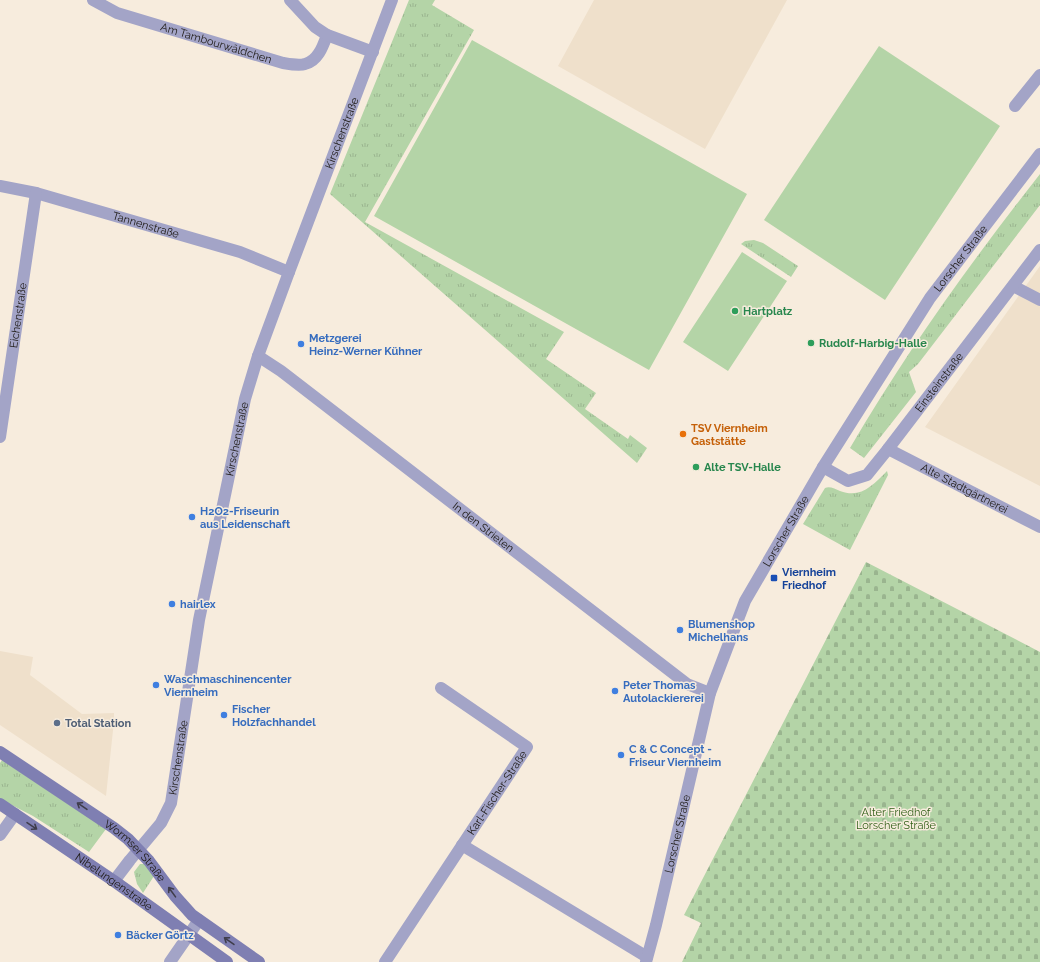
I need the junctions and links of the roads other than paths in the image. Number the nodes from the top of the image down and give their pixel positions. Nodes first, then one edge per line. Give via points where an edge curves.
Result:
1 (93, 0) edge
2 (290, 0) edge
3 (392, 0) edge
4 (328, 35) junction
5 (373, 52) junction
6 (1040, 75) edge
7 (1015, 106) dead end
8 (1040, 154) edge
9 (0, 186) edge
10 (36, 193) junction
11 (1040, 250) edge
12 (289, 272) junction
13 (1012, 286) junction
14 (1040, 300) edge
15 (258, 356) junction
16 (0, 437) edge
17 (888, 449) junction
18 (823, 467) junction
19 (1040, 527) edge
20 (441, 688) dead end
21 (710, 693) junction
22 (0, 752) edge
23 (0, 804) edge
24 (15, 814) junction
25 (0, 835) edge
26 (462, 845) junction
27 (139, 850) junction
28 (114, 881) junction
29 (199, 920) junction
30 (189, 934) junction
31 (647, 959) edge
32 (170, 962) edge
33 (227, 962) edge
34 (259, 962) edge
35 (385, 962) edge

1 - 4 street, Am Tambourwäldchen via 118,13 283,63 304,65 312,61 321,51
2 - 4 street via 315,27
3 - 5 street, Kirschenstraße
4 - 5 street
5 - 12 street, Kirschenstraße
6 - 7 street
8 - 18 street, Lorscher Straße via 930,298
9 - 10 street, Tannenstraße
10 - 12 street, Tannenstraße via 240,252
10 - 16 street, Eichenstraße
11 - 13 street, Einsteinstraße
12 - 15 street, Kirschenstraße
13 - 14 street
13 - 17 street, Einsteinstraße
15 - 21 street, In den Strieten via 281,371 687,684
15 - 27 street, Kirschenstraße via 245,399 199,620 171,803 161,823
17 - 18 street, Einsteinstraße via 867,475 848,481
17 - 19 street, Alte Stadtgärtnerei
18 - 21 street, Lorscher Straße via 745,601
20 - 26 street, Karl-Fischer-Straße via 527,747
21 - 31 street, Lorscher Straße
27 -> 22 street, Wormser Straße via 114,828
23 - 24 street, Nibelungenstraße
24 - 25 street
24 -> 28 street, Nibelungenstraße
26 - 31 street, Karl-Fischer-Straße
26 - 35 street, Karl-Fischer-Straße
27 - 28 street, Kirschenstraße
29 -> 27 street, Wormser Straße via 185,908
28 - 30 street, Nibelungenstraße
29 - 30 street
34 -> 29 street, Wormser Straße
30 - 32 street
30 - 33 street, Nibelungenstraße

